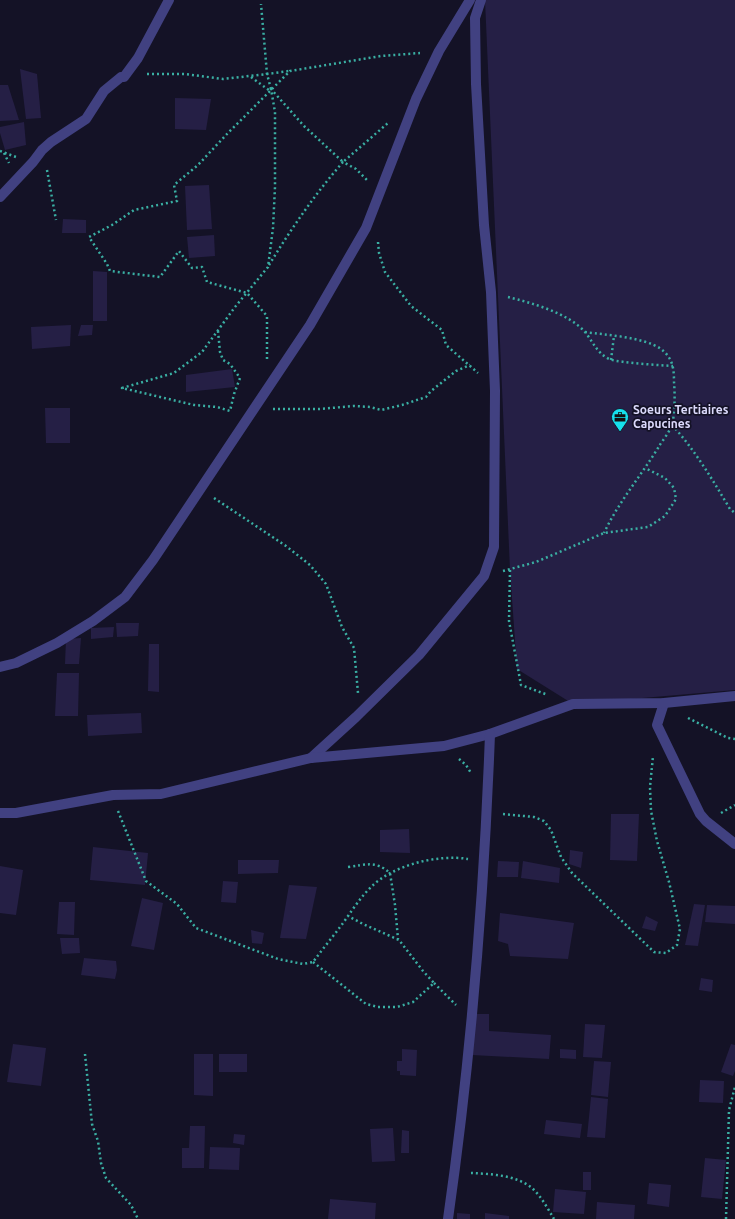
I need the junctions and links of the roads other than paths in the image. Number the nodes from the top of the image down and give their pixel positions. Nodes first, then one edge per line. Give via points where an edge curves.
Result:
1 (170, 0) edge
2 (470, 0) edge
3 (482, 0) edge
4 (0, 197) edge
5 (0, 667) edge
6 (735, 696) edge
7 (664, 703) junction
8 (490, 734) junction
9 (311, 758) junction
10 (0, 813) edge
11 (735, 844) edge
12 (448, 1219) edge

1 - 4 street via 138,58 124,77 104,90 86,119 42,150
2 - 5 street via 439,51 416,99 366,228 310,325 153,560 124,597 92,621 57,643
3 - 9 street via 474,18 495,391 494,547 484,576 419,655
6 - 7 street
7 - 8 street via 573,704
7 - 11 street via 657,725 700,814
8 - 9 street via 444,746
8 - 12 street via 472,1020
9 - 10 street via 161,794 112,795

